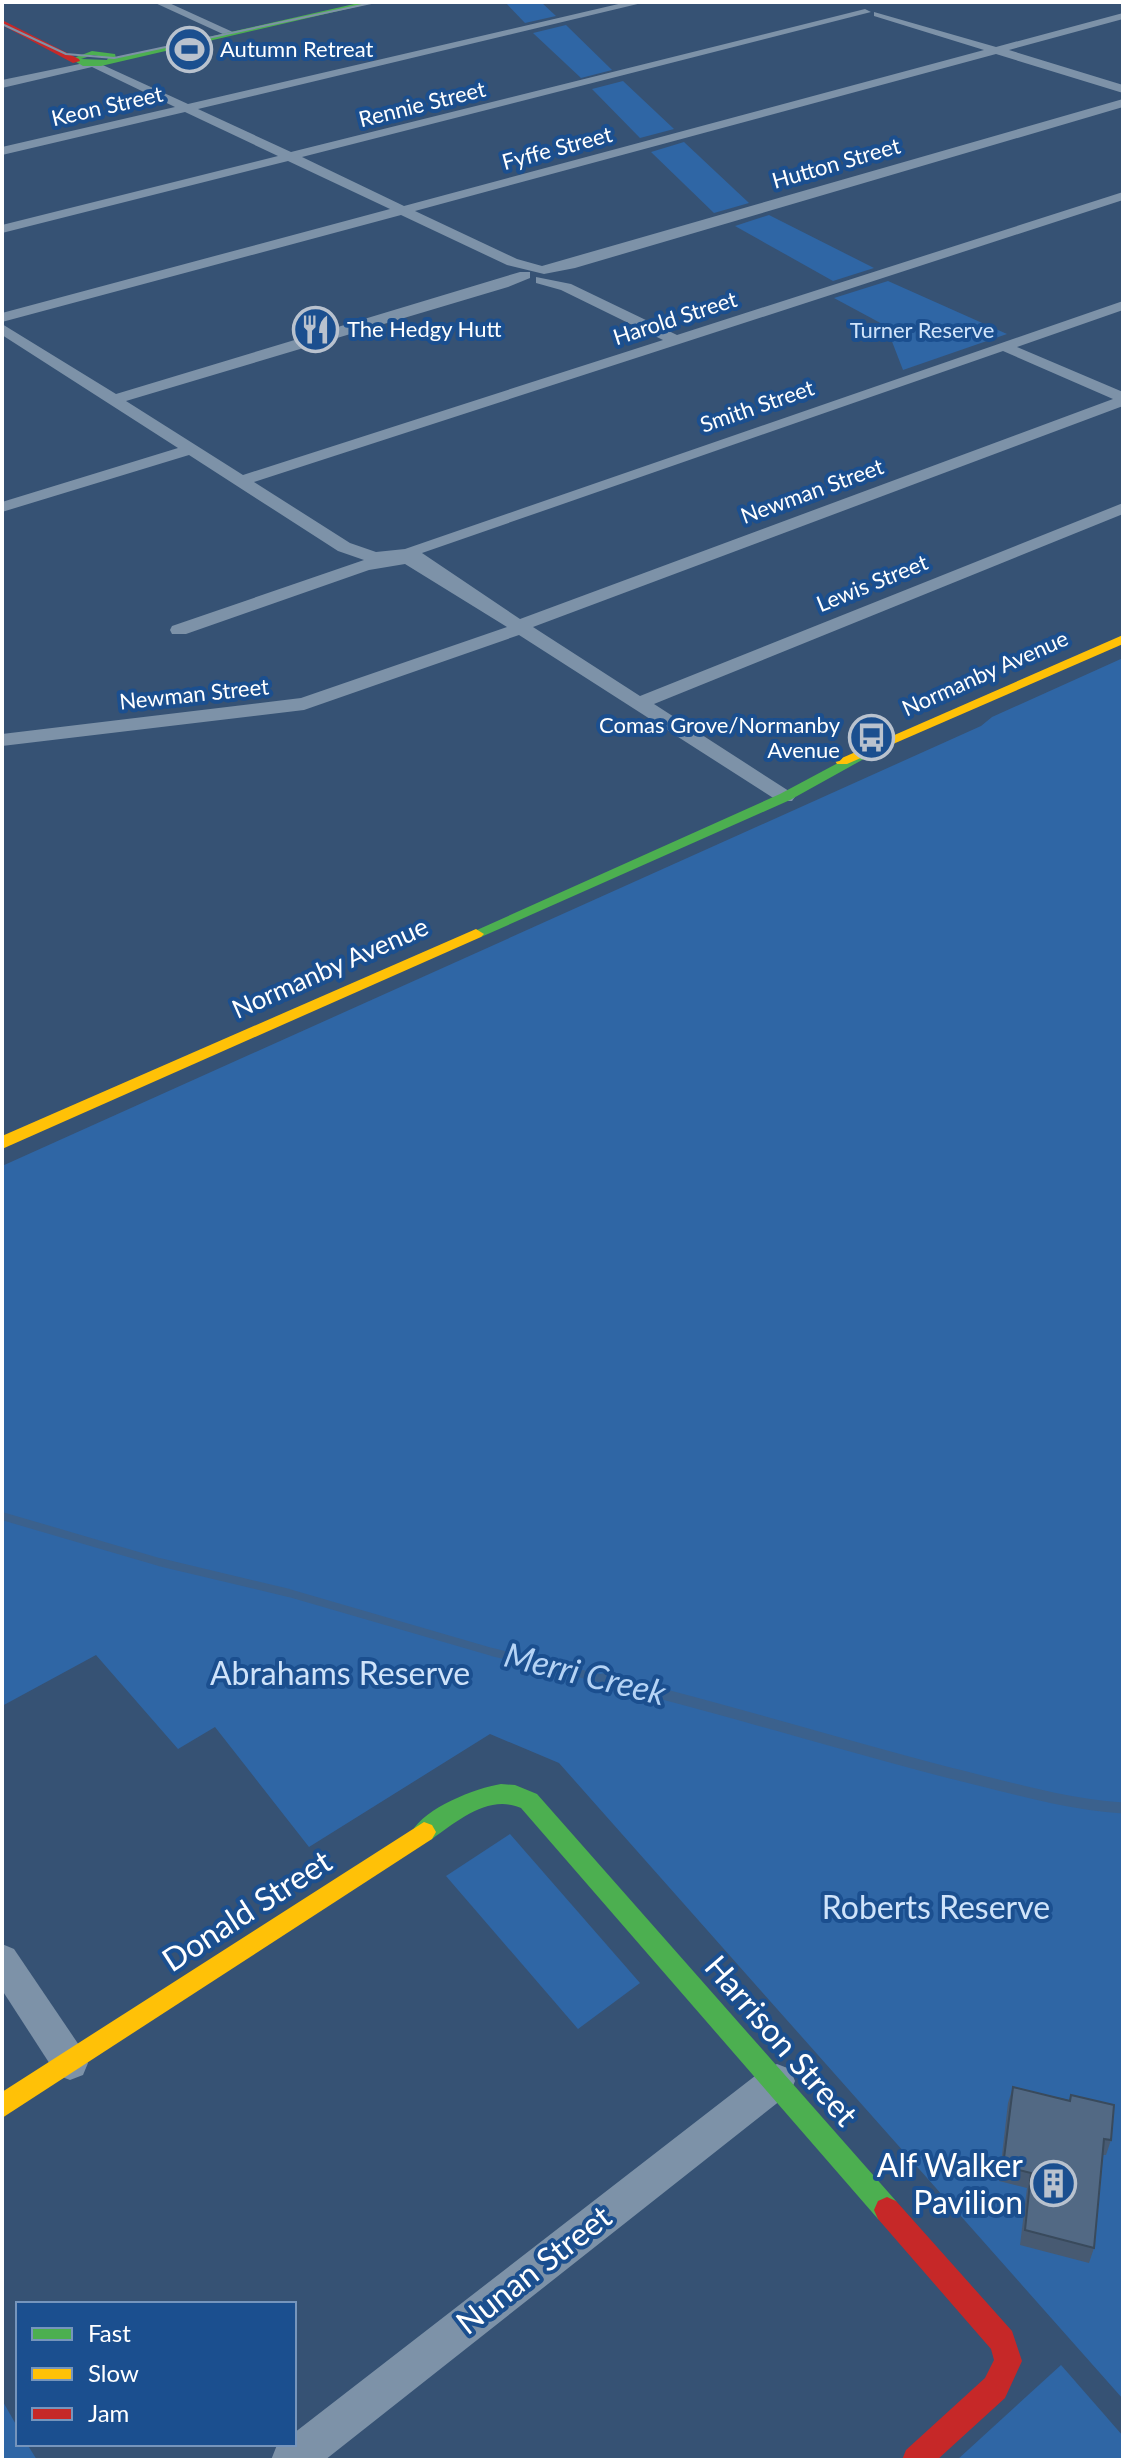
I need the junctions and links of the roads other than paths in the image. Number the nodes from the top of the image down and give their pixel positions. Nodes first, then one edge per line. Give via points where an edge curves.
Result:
1 (158, 2) edge
2 (641, 2) edge
3 (365, 3) edge
4 (875, 10) edge
5 (1123, 16) edge
6 (4, 25) edge
7 (229, 33) junction
8 (998, 50) junction
9 (93, 62) junction
10 (2, 84) edge
11 (1120, 96) edge
12 (187, 107) junction
13 (2, 151) edge
14 (291, 157) junction
15 (1123, 196) edge
16 (403, 210) junction
17 (2, 229) edge
18 (539, 275) junction
19 (1123, 305) edge
20 (2, 318) edge
21 (2, 328) edge
22 (677, 341) junction
23 (1003, 346) junction
24 (115, 399) junction
25 (1123, 399) edge
26 (192, 449) junction
27 (240, 481) junction
28 (2, 507) edge
29 (1123, 508) edge
30 (403, 556) junction
31 (370, 561) junction
32 (520, 627) junction
33 (179, 630) dead end
34 (1123, 639) edge
35 (640, 703) junction
36 (2, 740) edge
37 (779, 793) junction
38 (2, 1143) edge
39 (531, 1802) joint
40 (2, 1960) edge
41 (70, 2063) junction
42 (777, 2081) junction
43 (2, 2106) edge
44 (292, 2460) edge
45 (916, 2460) edge

1 - 7 street
2 - 12 street, Keon Street
3 - 7 street
4 - 8 street
4 - 14 street, Rennie Street
5 - 8 street, Fyffe Street
6 - 9 street
7 - 9 street
8 - 11 street
8 - 16 street, Fyffe Street
9 - 10 street
9 - 12 street
11 - 18 street, Hutton Street
12 - 13 street, Keon Street
12 - 14 street
14 - 16 street
14 - 17 street, Rennie Street
15 - 22 street, Harold Street
16 - 18 street
16 - 20 street, Fyffe Street
18 - 22 street
18 - 24 street, Hutton Street
19 - 23 street, Smith Street
21 - 24 street
22 - 27 street, Harold Street
23 - 25 street
23 - 30 street, Smith Street
24 - 26 street
25 - 32 street, Newman Street
26 - 27 street
26 - 28 street
27 - 31 street
29 - 35 street, Lewis Street
30 - 31 street, Smith Street
30 - 32 street
31 - 33 street, Smith Street
32 - 35 street
32 - 36 street, Newman Street via 296,706
34 - 37 street, Normanby Avenue
35 - 37 street
37 - 38 street, Normanby Avenue
39 - 41 street, Donald Street via 509,1792 470,1802
39 - 42 street, Harrison Street
40 - 41 street
41 - 43 street, Donald Street
42 - 44 street, Nunan Street
42 - 45 street, Harrison Street via 1002,2341 1008,2361 995,2388

